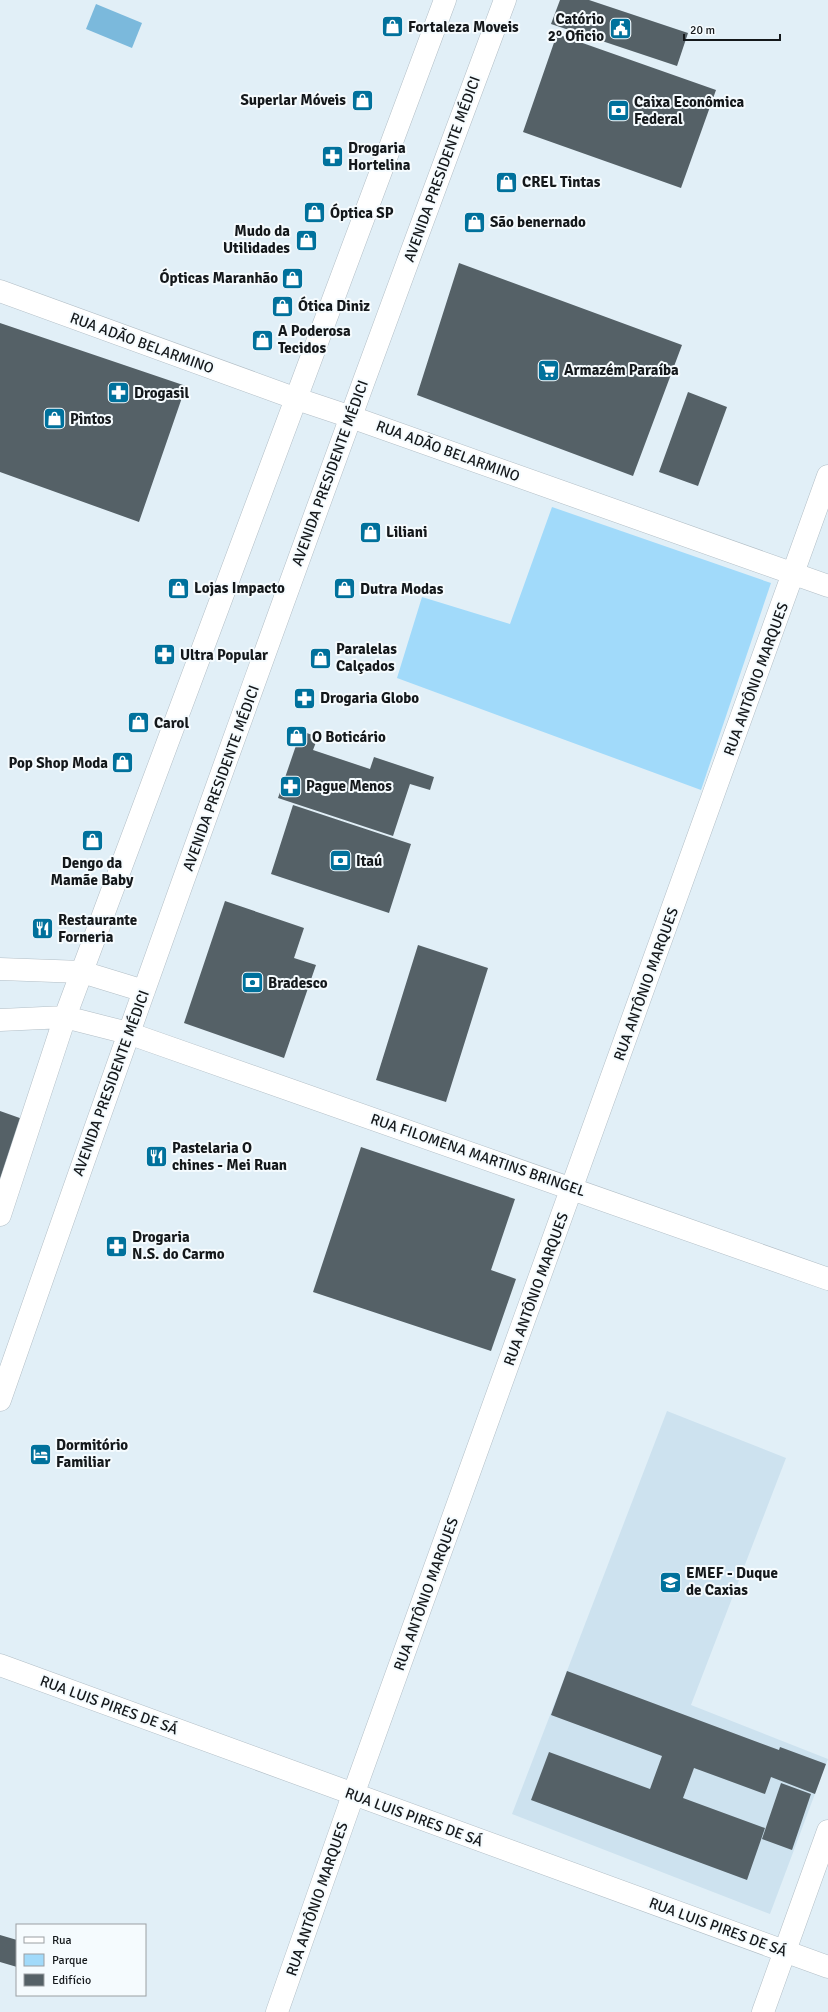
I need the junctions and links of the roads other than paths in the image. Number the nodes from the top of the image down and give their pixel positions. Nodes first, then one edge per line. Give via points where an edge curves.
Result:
1 (445, 0) edge
2 (505, 0) edge
3 (0, 291) edge
4 (297, 399) junction
5 (350, 417) junction
6 (828, 476) edge
7 (794, 574) junction
8 (828, 586) edge
9 (0, 969) edge
10 (82, 972) junction
11 (144, 991) junction
12 (65, 1017) junction
13 (0, 1020) edge
14 (128, 1033) junction
15 (573, 1188) junction
16 (0, 1215) edge
17 (828, 1279) edge
18 (0, 1400) edge
19 (0, 1665) edge
20 (353, 1795) junction
21 (828, 1831) edge
22 (785, 1951) junction
23 (828, 1967) edge
24 (277, 2012) edge
25 (763, 2012) edge

1 - 4 street
2 - 5 street, AVENIDA PRESIDENTE MÉDICI
3 - 4 street, RUA ADÃO BELARMINO
4 - 5 street, RUA ADÃO BELARMINO
4 - 10 street
5 - 7 street, RUA ADÃO BELARMINO
5 - 11 street, AVENIDA PRESIDENTE MÉDICI
6 - 7 street, RUA ANTÔNIO MARQUES
7 - 8 street, RUA ADÃO BELARMINO
7 - 15 street, RUA ANTÔNIO MARQUES
9 - 10 street
10 - 11 street
10 - 12 street
11 - 14 street, AVENIDA PRESIDENTE MÉDICI
12 - 13 street
12 - 14 street, RUA FILOMENA MARTINS BRINGEL
12 - 16 street
14 - 15 street, RUA FILOMENA MARTINS BRINGEL
14 - 18 street, AVENIDA PRESIDENTE MÉDICI
15 - 17 street, RUA FILOMENA MARTINS BRINGEL
15 - 20 street, RUA ANTÔNIO MARQUES
19 - 20 street, RUA LUIS PIRES DE SÁ
20 - 22 street, RUA LUIS PIRES DE SÁ
20 - 24 street, RUA ANTÔNIO MARQUES
21 - 22 street
22 - 23 street, RUA LUIS PIRES DE SÁ
22 - 25 street

